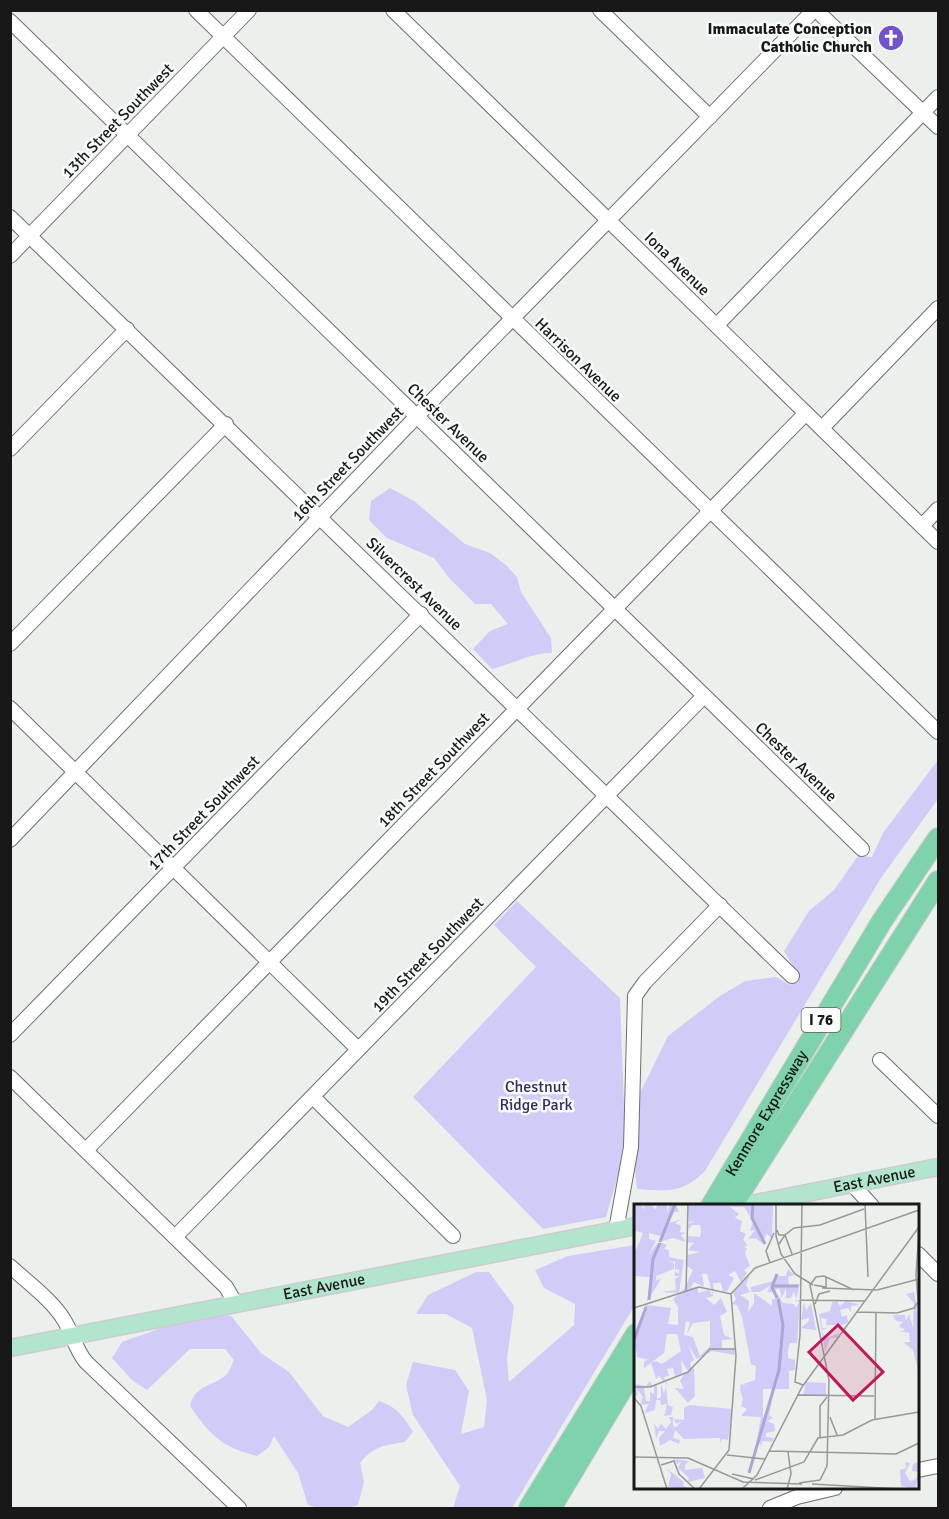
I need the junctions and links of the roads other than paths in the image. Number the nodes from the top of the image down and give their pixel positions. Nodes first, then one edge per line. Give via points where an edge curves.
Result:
1 (196, 10) edge
2 (249, 10) edge
3 (393, 10) edge
4 (600, 10) edge
5 (815, 10) edge
6 (10, 21) edge
7 (223, 37) junction
8 (939, 97) edge
9 (923, 113) junction
10 (710, 117) junction
11 (939, 127) edge
12 (127, 134) junction
13 (10, 217) edge
14 (608, 221) junction
15 (30, 236) junction
16 (10, 256) edge
17 (939, 308) edge
18 (512, 319) junction
19 (717, 325) junction
20 (127, 329) junction
21 (806, 413) junction
22 (417, 416) junction
23 (226, 424) junction
24 (822, 428) junction
25 (10, 449) edge
26 (939, 509) edge
27 (710, 510) junction
28 (320, 516) junction
29 (922, 526) junction
30 (939, 542) edge
31 (614, 608) junction
32 (421, 614) junction
33 (10, 644) edge
34 (704, 696) junction
35 (10, 708) edge
36 (517, 708) junction
37 (939, 732) edge
38 (76, 773) junction
39 (607, 795) junction
40 (939, 838) edge
41 (10, 840) edge
42 (862, 849) dead end
43 (174, 868) junction
44 (939, 881) edge
45 (720, 905) junction
46 (270, 962) junction
47 (792, 976) dead end
48 (10, 1035) edge
49 (358, 1049) junction
50 (880, 1060) dead end
51 (10, 1077) edge
52 (313, 1097) junction
53 (936, 1107) edge
54 (86, 1150) junction
55 (939, 1167) edge
56 (852, 1184) junction
57 (712, 1204) edge
58 (733, 1204) edge
59 (751, 1204) edge
60 (870, 1204) edge
61 (634, 1226) edge
62 (616, 1230) junction
63 (453, 1236) dead end
64 (175, 1237) junction
65 (919, 1255) edge
66 (10, 1266) edge
67 (939, 1275) edge
68 (236, 1304) junction
69 (70, 1337) junction
70 (634, 1337) edge
71 (10, 1348) edge
72 (634, 1369) edge
73 (939, 1466) edge
74 (919, 1470) edge
75 (831, 1489) edge
76 (239, 1509) edge
77 (529, 1509) edge
78 (551, 1509) edge
79 (770, 1509) edge

1 - 7 street, Harrison Avenue
2 - 7 street, 13th Street Southwest
3 - 14 street, Iona Avenue
4 - 10 street
5 - 9 street
5 - 10 street, 16th Street Southwest
6 - 12 street, Chester Avenue
7 - 12 street, 13th Street Southwest
7 - 18 street, Harrison Avenue
8 - 9 street
9 - 11 street
9 - 19 street
10 - 14 street, 16th Street Southwest
12 - 15 street, 13th Street Southwest
12 - 22 street, Chester Avenue
13 - 15 street, Silvercrest Avenue
14 - 18 street, 16th Street Southwest
14 - 19 street, Iona Avenue
15 - 16 street, 13th Street Southwest
15 - 20 street, Silvercrest Avenue
17 - 24 street
18 - 22 street, 16th Street Southwest
18 - 27 street, Harrison Avenue
19 - 21 street, Iona Avenue
20 - 23 street, Silvercrest Avenue
20 - 25 street
21 - 24 street, Iona Avenue
21 - 27 street, 18th Street Southwest
22 - 28 street, 16th Street Southwest
22 - 31 street, Chester Avenue
23 - 28 street, Silvercrest Avenue
23 - 33 street
24 - 29 street, Iona Avenue
26 - 29 street
27 - 31 street, 18th Street Southwest
27 - 37 street, Harrison Avenue
28 - 32 street, Silvercrest Avenue
28 - 38 street, 16th Street Southwest
29 - 30 street, Iona Avenue
31 - 34 street, Chester Avenue
31 - 36 street, 18th Street Southwest
32 - 36 street, Silvercrest Avenue
32 - 43 street, 17th Street Southwest
34 - 39 street, 19th Street Southwest
34 - 42 street, Chester Avenue
35 - 38 street
36 - 39 street, Silvercrest Avenue
36 - 46 street, 18th Street Southwest
38 - 41 street, 16th Street Southwest
38 - 43 street
39 - 45 street, Silvercrest Avenue
39 - 49 street, 19th Street Southwest
40 - 57 highway, Kenmore Expressway / I 76 via 882,921
43 - 46 street
43 - 48 street, 17th Street Southwest
44 - 58 highway, Kenmore Expressway / I 76
45 - 47 street, Silvercrest Avenue
45 - 62 street via 635,996 631,1147
46 - 49 street
46 - 54 street, 18th Street Southwest
49 - 52 street, 19th Street Southwest
50 - 53 street
51 - 54 street
52 - 63 street
52 - 64 street, 19th Street Southwest
54 - 64 street
55 - 56 main road, East Avenue
56 - 59 main road, East Avenue
56 - 60 street
61 - 62 main road, East Avenue
62 - 68 main road, East Avenue
64 - 68 street via 226,1287
65 - 67 street
66 - 69 street via 58,1312
68 - 69 main road, East Avenue
69 - 71 main road, East Avenue
69 - 76 street via 98,1375
70 - 77 highway
72 - 78 highway
73 - 74 street
75 - 79 street

